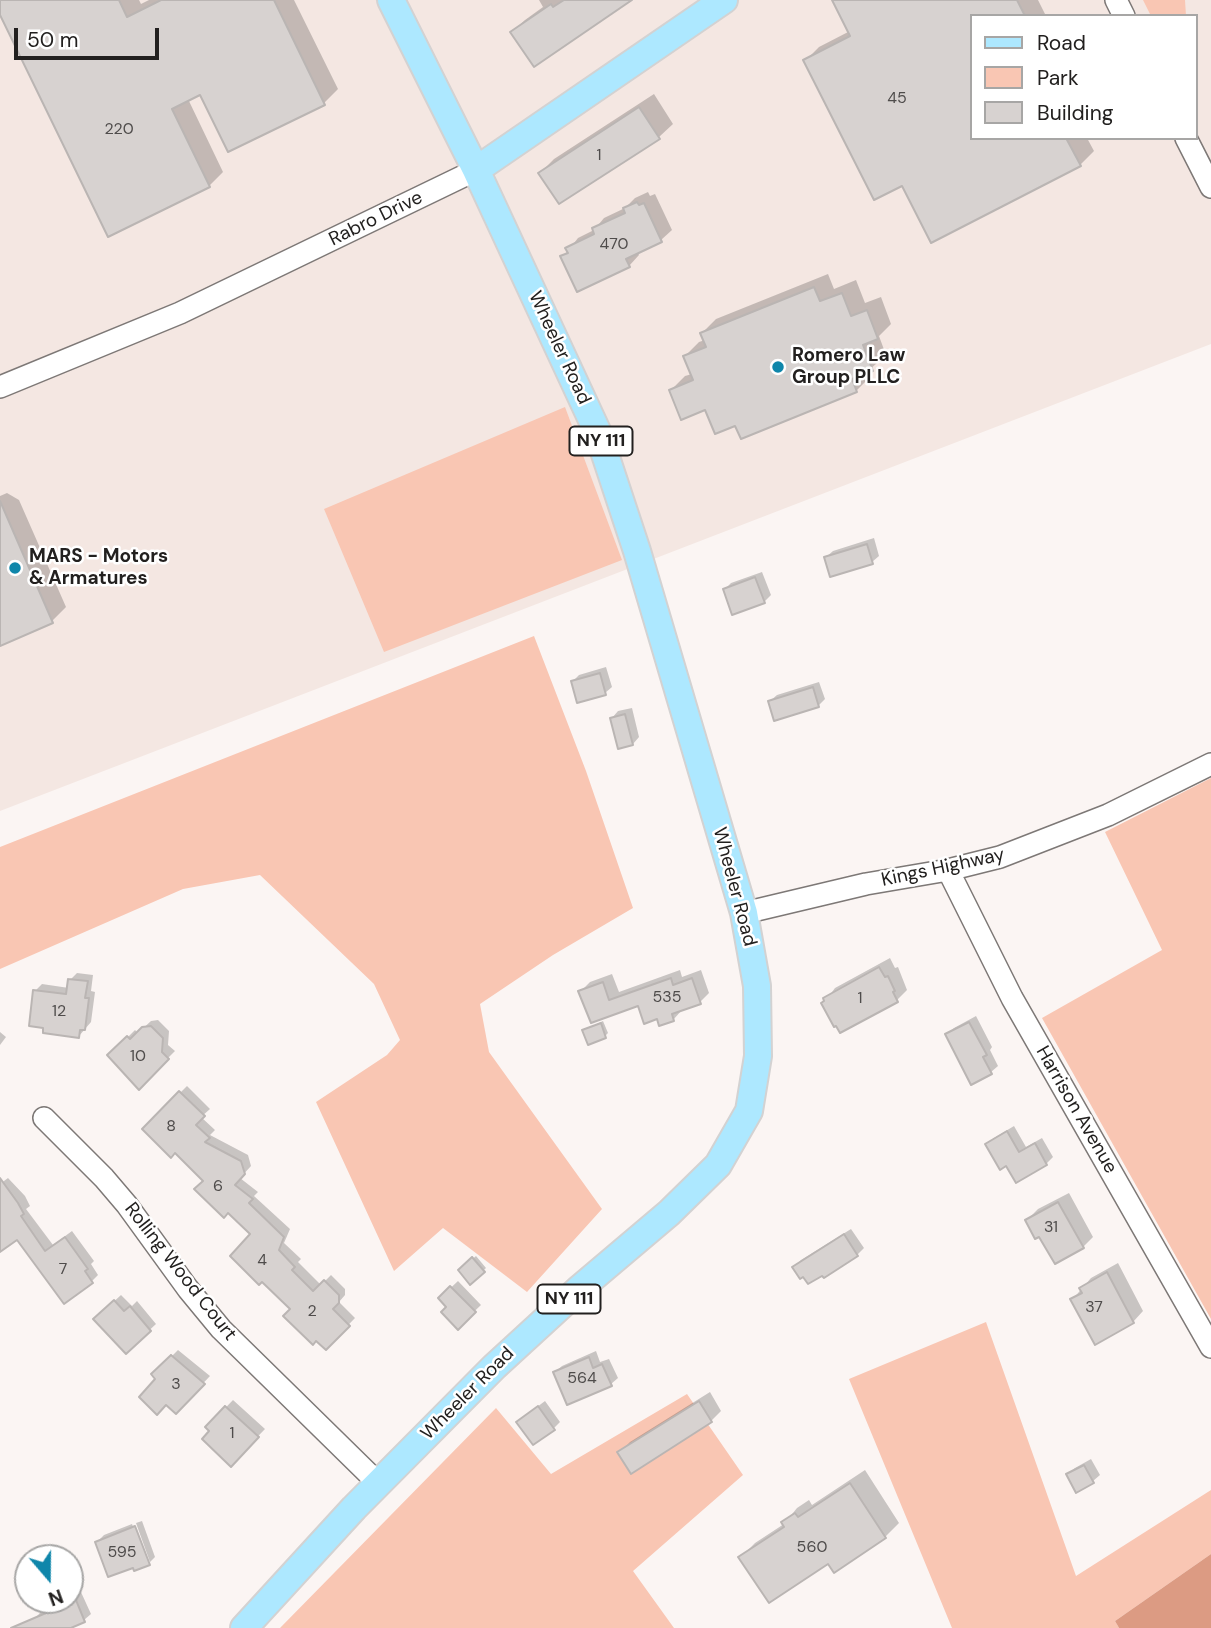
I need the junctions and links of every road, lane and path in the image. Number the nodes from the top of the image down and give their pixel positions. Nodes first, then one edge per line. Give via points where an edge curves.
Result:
1 (391, 0) edge
2 (724, 0) edge
3 (1187, 140) edge
4 (476, 170) junction
5 (1211, 187) edge
6 (0, 387) edge
7 (1211, 764) edge
8 (948, 870) junction
9 (744, 913) junction
10 (44, 1118) dead end
11 (1211, 1347) edge
12 (379, 1483) junction
13 (244, 1628) edge

1 - 4 main road, Wheeler Road / NY 111
2 - 4 main road, Rabro Drive
3 - 5 street
4 - 6 street, Rabro Drive via 180,313
4 - 9 main road, Wheeler Road / NY 111 via 598,433 638,551
7 - 8 street, Kings Highway via 1071,831 1000,858
8 - 9 street, Kings Highway
8 - 11 street, Harrison Avenue via 1012,998
9 - 12 main road, Wheeler Road / NY 111 via 757,986 758,1056 749,1111 718,1165 494,1367
10 - 12 street, Rolling Wood Court via 127,1205 221,1329
12 - 13 main road, Wheeler Road / NY 111

